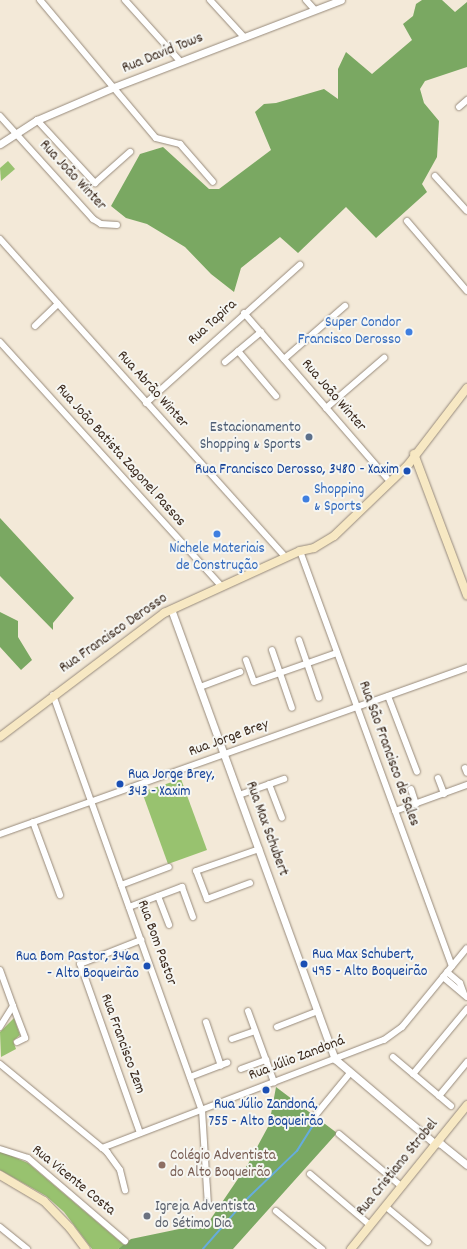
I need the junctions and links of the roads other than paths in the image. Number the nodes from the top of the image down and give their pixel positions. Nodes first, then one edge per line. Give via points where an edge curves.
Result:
1 (40, 0) edge
2 (125, 0) edge
3 (210, 0) edge
4 (306, 0) edge
5 (341, 0) edge
6 (315, 10) junction
7 (244, 36) junction
8 (180, 61) junction
9 (114, 87) junction
10 (467, 100) edge
11 (459, 107) dead end
12 (0, 116) edge
13 (37, 120) junction
14 (15, 133) junction
15 (0, 144) edge
16 (130, 152) dead end
17 (435, 176) dead end
18 (213, 182) dead end
19 (467, 211) edge
20 (407, 221) dead end
21 (117, 225) dead end
22 (0, 239) edge
23 (300, 265) dead end
24 (467, 291) edge
25 (58, 304) junction
26 (345, 306) dead end
27 (244, 313) junction
28 (35, 326) dead end
29 (261, 332) junction
30 (0, 342) edge
31 (238, 352) junction
32 (384, 358) dead end
33 (284, 359) junction
34 (225, 362) dead end
35 (467, 388) edge
36 (276, 396) dead end
37 (146, 403) junction
38 (326, 408) junction
39 (414, 454) junction
40 (387, 478) junction
41 (300, 552) junction
42 (286, 558) junction
43 (221, 586) junction
44 (467, 595) edge
45 (171, 609) junction
46 (299, 640) dead end
47 (272, 650) dead end
48 (337, 653) junction
49 (246, 660) dead end
50 (307, 663) junction
51 (467, 668) edge
52 (240, 672) dead end
53 (280, 673) junction
54 (200, 687) junction
55 (53, 695) junction
56 (388, 696) junction
57 (319, 698) dead end
58 (357, 707) junction
59 (292, 708) dead end
60 (0, 737) edge
61 (224, 754) junction
62 (417, 772) dead end
63 (438, 778) dead end
64 (284, 779) dead end
65 (269, 784) junction
66 (467, 785) edge
67 (411, 789) dead end
68 (444, 794) junction
69 (239, 795) junction
70 (91, 801) junction
71 (416, 804) junction
72 (395, 811) junction
73 (282, 818) dead end
74 (33, 822) junction
75 (0, 834) edge
76 (259, 849) junction
77 (169, 867) dead end
78 (250, 883) dead end
79 (121, 885) junction
80 (60, 895) dead end
81 (158, 896) junction
82 (129, 906) junction
83 (193, 917) dead end
84 (169, 925) dead end
85 (141, 940) junction
86 (467, 948) edge
87 (452, 966) junction
88 (0, 970) edge
89 (445, 975) junction
90 (465, 996) edge
91 (13, 1006) junction
92 (467, 1008) edge
93 (248, 1011) dead end
94 (318, 1011) junction
95 (206, 1022) dead end
96 (0, 1027) edge
97 (277, 1027) dead end
98 (256, 1031) junction
99 (232, 1039) dead end
100 (17, 1042) dead end
101 (393, 1057) dead end
102 (335, 1059) junction
103 (266, 1060) junction
104 (467, 1062) edge
105 (0, 1064) edge
106 (242, 1068) dead end
107 (350, 1073) junction
108 (413, 1074) junction
109 (190, 1077) junction
110 (274, 1082) junction
111 (439, 1096) junction
112 (467, 1105) edge
113 (451, 1106) dead end
114 (202, 1110) junction
115 (314, 1117) dead end
116 (140, 1133) junction
117 (339, 1134) dead end
118 (437, 1143) junction
119 (102, 1148) junction
120 (0, 1149) edge
121 (467, 1165) edge
122 (310, 1174) dead end
123 (0, 1175) edge
124 (401, 1186) junction
125 (125, 1190) dead end
126 (208, 1206) dead end
127 (386, 1206) junction
128 (276, 1211) dead end
129 (370, 1225) junction
130 (0, 1227) edge
131 (125, 1241) dead end
132 (428, 1242) dead end
133 (27, 1249) edge
134 (86, 1249) edge
135 (322, 1249) edge
136 (351, 1249) edge

1 - 9 street
2 - 8 street
3 - 7 street
4 - 6 street
5 - 6 street, Rua David Tows
6 - 7 street, Rua David Tows
7 - 8 street, Rua David Tows
8 - 9 street, Rua David Tows
9 - 13 street, Rua David Tows
9 - 18 street via 156,138 180,144
10 - 11 street
12 - 14 street, Rua João Winter
13 - 14 street, Rua David Tows
13 - 16 street via 95,183
14 - 15 street, Rua David Tows
14 - 21 street, Rua João Winter via 93,219 101,224
17 - 19 street
20 - 24 street
22 - 25 street, Rua Abrão Winter
23 - 27 street, Rua Tapira
25 - 28 street
25 - 37 street, Rua Abrão Winter
26 - 33 street
27 - 29 street, Rua João Winter
27 - 37 street, Rua Tapira
29 - 31 street
29 - 33 street, Rua João Winter
30 - 43 street, Rua João Batista Zagonel Passos
31 - 34 street
31 - 36 street
32 - 38 street
33 - 38 street, Rua João Winter
35 - 39 main road, Rua Francisco Derosso
37 - 42 street, Rua Abrão Winter
38 - 40 street, Rua João Winter
39 - 40 main road, Rua Francisco Derosso
39 - 41 main road, Rua Francisco Derosso via 408,465 338,533 319,545
39 - 44 main road
40 - 41 main road, Rua Francisco Derosso via 335,529
41 - 42 main road, Rua Francisco Derosso
41 - 48 street, Rua São Francisco de Sales
42 - 43 main road, Rua Francisco Derosso
43 - 45 main road, Rua Francisco Derosso
45 - 54 street, Rua Max Schubert
45 - 55 main road, Rua Francisco Derosso
46 - 50 street
47 - 53 street
48 - 50 street
48 - 58 street, Rua São Francisco de Sales
49 - 53 street via 254,682
50 - 53 street
50 - 57 street
51 - 56 street, Rua Jorge Brey
52 - 54 street
53 - 59 street
54 - 61 street, Rua Max Schubert
55 - 60 main road, Rua Francisco Derosso
55 - 70 street, Rua Bom Pastor
56 - 58 street, Rua Jorge Brey
56 - 62 street
58 - 61 street, Rua Jorge Brey
58 - 72 street, Rua São Francisco de Sales
61 - 69 street, Rua Max Schubert
61 - 70 street, Rua Jorge Brey
63 - 68 street
64 - 65 street
65 - 69 street
65 - 73 street
66 - 68 street
67 - 71 street
68 - 71 street
69 - 76 street, Rua Max Schubert
70 - 74 street, Rua Jorge Brey
70 - 79 street, Rua Bom Pastor
71 - 72 street
72 - 87 street, Rua São Francisco de Sales
74 - 75 street, Rua Jorge Brey
74 - 80 street
76 - 78 street via 196,871 207,899
76 - 94 street, Rua Max Schubert
77 - 79 street
79 - 82 street, Rua Bom Pastor
81 - 82 street
81 - 83 street via 182,887
81 - 84 street
82 - 85 street, Rua Bom Pastor
85 - 109 street, Rua Bom Pastor
85 - 116 street, Rua Francisco Zem via 80,964
86 - 87 street, Rua Júlio Zandoná
87 - 89 street, Rua Júlio Zandoná
88 - 91 street
89 - 90 street via 460,983
89 - 102 street, Rua Júlio Zandoná via 394,1034
91 - 96 street
91 - 100 street via 25,1038
92 - 108 street
93 - 98 street
94 - 97 street
94 - 102 street, Rua Max Schubert
95 - 109 street via 224,1064
98 - 99 street
98 - 103 street
101 - 108 street
102 - 107 street
102 - 110 street, Rua Júlio Zandoná
103 - 106 street
103 - 110 street
104 - 111 street
105 - 119 street
107 - 115 street
107 - 118 street
108 - 111 street
109 - 114 street, Rua Bom Pastor
110 - 114 street, Rua Júlio Zandoná
111 - 113 street
112 - 118 main road, Rua Cristiano Strobel
114 - 116 street, Rua Júlio Zandoná
114 - 126 street, Rua Bom Pastor
116 - 119 street, Rua Júlio Zandoná
117 - 124 street
118 - 121 street
118 - 124 main road, Rua Cristiano Strobel
119 - 125 street via 120,1170
120 - 131 street, Rua Vicente Costa via 28,1158
122 - 129 street
123 - 134 main road via 44,1201
124 - 127 main road, Rua Cristiano Strobel
127 - 129 main road, Rua Cristiano Strobel
127 - 132 street
128 - 135 street
129 - 136 main road, Rua Cristiano Strobel
130 - 133 street

